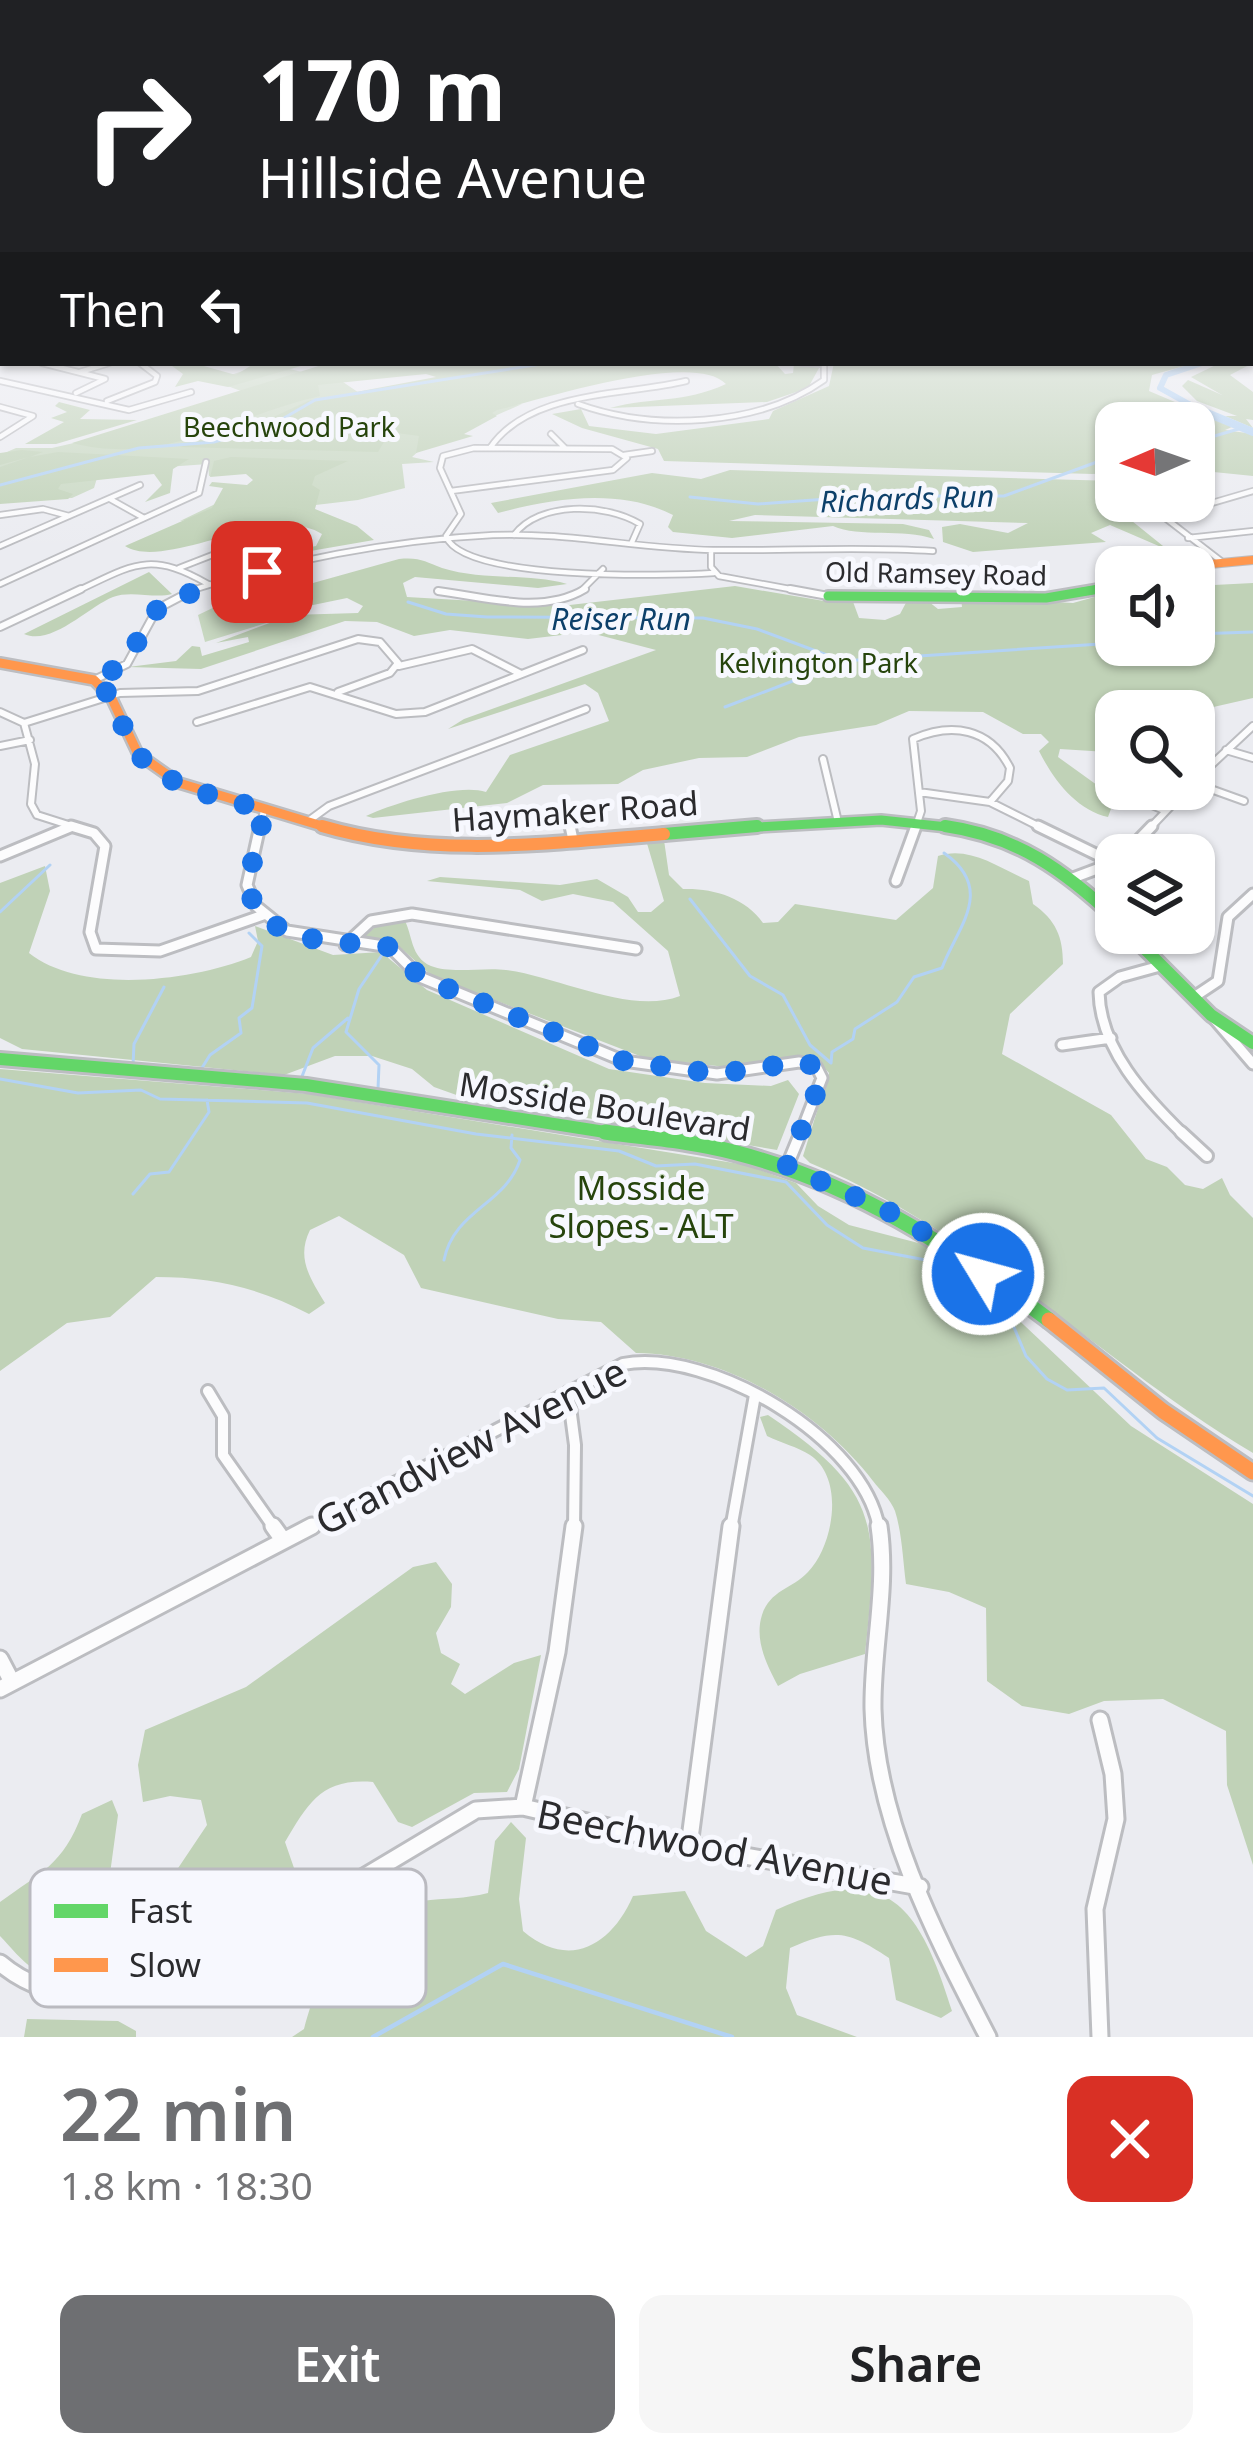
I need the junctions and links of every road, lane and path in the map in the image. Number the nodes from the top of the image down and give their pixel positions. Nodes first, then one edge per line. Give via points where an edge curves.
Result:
1 (55, 366) edge
2 (100, 366) edge
3 (144, 366) edge
4 (824, 366) edge
5 (80, 372) junction
6 (686, 381) dead end
7 (0, 385) edge
8 (191, 392) dead end
9 (74, 394) junction
10 (106, 401) junction
11 (578, 404) junction
12 (0, 407) edge
13 (551, 434) dead end
14 (2, 435) edge
15 (490, 448) junction
16 (565, 448) junction
17 (652, 451) dead end
18 (624, 454) junction
19 (206, 462) dead end
20 (498, 477) dead end
21 (140, 485) dead end
22 (504, 485) junction
23 (451, 491) junction
24 (1253, 491) edge
25 (110, 499) junction
26 (0, 515) edge
27 (69, 516) junction
28 (144, 518) junction
29 (1253, 530) edge
30 (514, 536) junction
31 (289, 538) dead end
32 (1188, 538) junction
33 (446, 540) junction
34 (632, 542) junction
35 (0, 546) edge
36 (710, 550) junction
37 (932, 551) dead end
38 (1253, 560) edge
39 (1221, 561) junction
40 (1215, 562) edge
41 (179, 568) junction
42 (604, 569) junction
43 (714, 573) junction
44 (0, 584) edge
45 (208, 584) junction
46 (438, 591) dead end
47 (1095, 591) edge
48 (828, 596) joint
49 (0, 628) edge
50 (583, 650) dead end
51 (0, 664) edge
52 (399, 666) junction
53 (521, 674) junction
54 (94, 680) junction
55 (338, 692) junction
56 (112, 697) junction
57 (586, 709) dead end
58 (0, 712) edge
59 (196, 722) dead end
60 (24, 723) junction
61 (1253, 726) edge
62 (30, 740) junction
63 (0, 746) edge
64 (1226, 751) junction
65 (1253, 758) edge
66 (824, 759) dead end
67 (1215, 762) edge
68 (1215, 790) edge
69 (919, 792) junction
70 (990, 802) junction
71 (1244, 802) dead end
72 (566, 805) dead end
73 (265, 810) junction
74 (1166, 811) edge
75 (919, 821) junction
76 (307, 822) junction
77 (838, 822) junction
78 (70, 827) junction
79 (1144, 834) edge
80 (573, 840) junction
81 (1095, 852) edge
82 (0, 856) edge
83 (1095, 870) edge
84 (1073, 878) junction
85 (896, 881) dead end
86 (1253, 894) edge
87 (1095, 899) edge
88 (1240, 904) junction
89 (1253, 909) edge
90 (263, 915) junction
91 (345, 945) junction
92 (636, 949) dead end
93 (1149, 954) edge
94 (1160, 966) junction
95 (1194, 997) junction
96 (1211, 1015) junction
97 (1111, 1038) junction
98 (1253, 1043) edge
99 (1062, 1045) dead end
100 (0, 1059) edge
101 (1253, 1064) edge
102 (1207, 1156) dead end
103 (787, 1166) junction
104 (208, 1391) dead end
105 (568, 1392) junction
106 (755, 1395) junction
107 (1253, 1472) edge
108 (283, 1540) junction
109 (0, 1659) edge
110 (6, 1686) edge
111 (1100, 1720) dead end
112 (523, 1807) junction
113 (688, 1846) junction
114 (378, 1869) edge
115 (920, 1887) junction
116 (0, 1963) edge
117 (30, 1993) edge
118 (988, 2037) edge
119 (1100, 2037) edge

1 - 5 street
2 - 5 street
3 - 10 street via 155,382
4 - 11 street via 824,380 812,391 753,408 642,421
5 - 9 street via 104,379
6 - 11 street
7 - 9 street
8 - 10 street via 139,410
9 - 10 street
11 - 15 street via 508,421
12 - 14 street via 33,416
13 - 16 street
15 - 16 street
15 - 23 street via 443,456
16 - 18 street
17 - 18 street
18 - 22 street via 625,464 613,470
19 - 28 street via 199,493
20 - 22 street
21 - 25 street
22 - 23 street
23 - 33 street via 461,514
24 - 32 street via 1163,518
25 - 27 street
25 - 28 street
26 - 27 street via 44,509
27 - 35 street
28 - 44 street
29 - 32 street
30 - 33 street
30 - 34 street, Old Ramsey Road
30 - 34 street via 540,514 614,512 640,524
31 - 41 street
32 - 39 street
33 - 42 street, Old Ramsey Road via 473,561
33 - 45 street
34 - 36 street, Old Ramsey Road
36 - 37 street, Old Ramsey Road
36 - 43 street
38 - 39 main road
39 - 40 main road
41 - 45 street
41 - 49 street via 163,561 128,566
42 - 43 street, Old Ramsey Road
42 - 46 street via 590,590 562,601
43 - 48 street, Old Ramsey Road
45 - 54 street via 164,603 127,664
47 - 48 main road, Old Ramsey Road via 1070,598
50 - 53 street
51 - 54 main road
52 - 53 street via 472,649
52 - 55 street
52 - 56 street via 380,643 358,639 198,692
53 - 55 street via 411,714
54 - 56 main road, Haymaker Road
55 - 59 street via 292,689
56 - 60 street
56 - 73 main road, Haymaker Road via 137,754 179,783
57 - 76 street via 329,806
58 - 60 street
60 - 62 street
61 - 64 street
62 - 63 street
62 - 78 street via 41,779 33,809
64 - 65 street
64 - 67 street
66 - 77 street
68 - 71 street
69 - 70 street
69 - 70 street via 913,739 965,729 990,739 1008,761 1008,781
69 - 75 street
70 - 81 street
72 - 80 street
73 - 76 main road, Haymaker Road
73 - 90 street via 247,885
74 - 79 street
75 - 77 main road, Haymaker Road
75 - 84 main road, Haymaker Road via 1004,839
75 - 85 street
76 - 80 main road, Haymaker Road via 420,848
77 - 80 main road, Haymaker Road
78 - 82 street
78 - 90 street via 94,833 105,846 90,932 96,949 185,945
83 - 84 street
84 - 87 main road, Haymaker Road
86 - 88 street
88 - 89 street
88 - 95 street via 1222,934 1218,981
90 - 91 street via 289,933
91 - 92 street via 371,921 412,914
91 - 103 street via 390,947 420,977 624,1061 717,1074 816,1066 822,1078
93 - 94 main road
94 - 95 main road
94 - 97 street via 1107,982 1099,992
95 - 96 main road
96 - 98 main road
96 - 101 street
97 - 99 street
97 - 102 street via 1168,1123
100 - 103 main road, Mosside Boulevard via 306,1085
103 - 107 main road, Mosside Boulevard via 849,1189 949,1247 1173,1421
104 - 108 street via 223,1416 223,1454
105 - 106 street, Grandview Avenue via 647,1357
105 - 108 street, Grandview Avenue
105 - 112 street via 578,1444 575,1562
106 - 113 street
106 - 115 street, Grandview Avenue via 839,1454 872,1496 885,1530 872,1704 877,1749
108 - 110 street, Grandview Avenue
109 - 110 street
111 - 119 street via 1116,1819 1095,1909
112 - 113 street, Beechwood Avenue
112 - 114 street, Beechwood Avenue via 476,1810
113 - 115 street, Beechwood Avenue
115 - 118 street, Grandview Avenue
116 - 117 street, Beechwood Avenue

